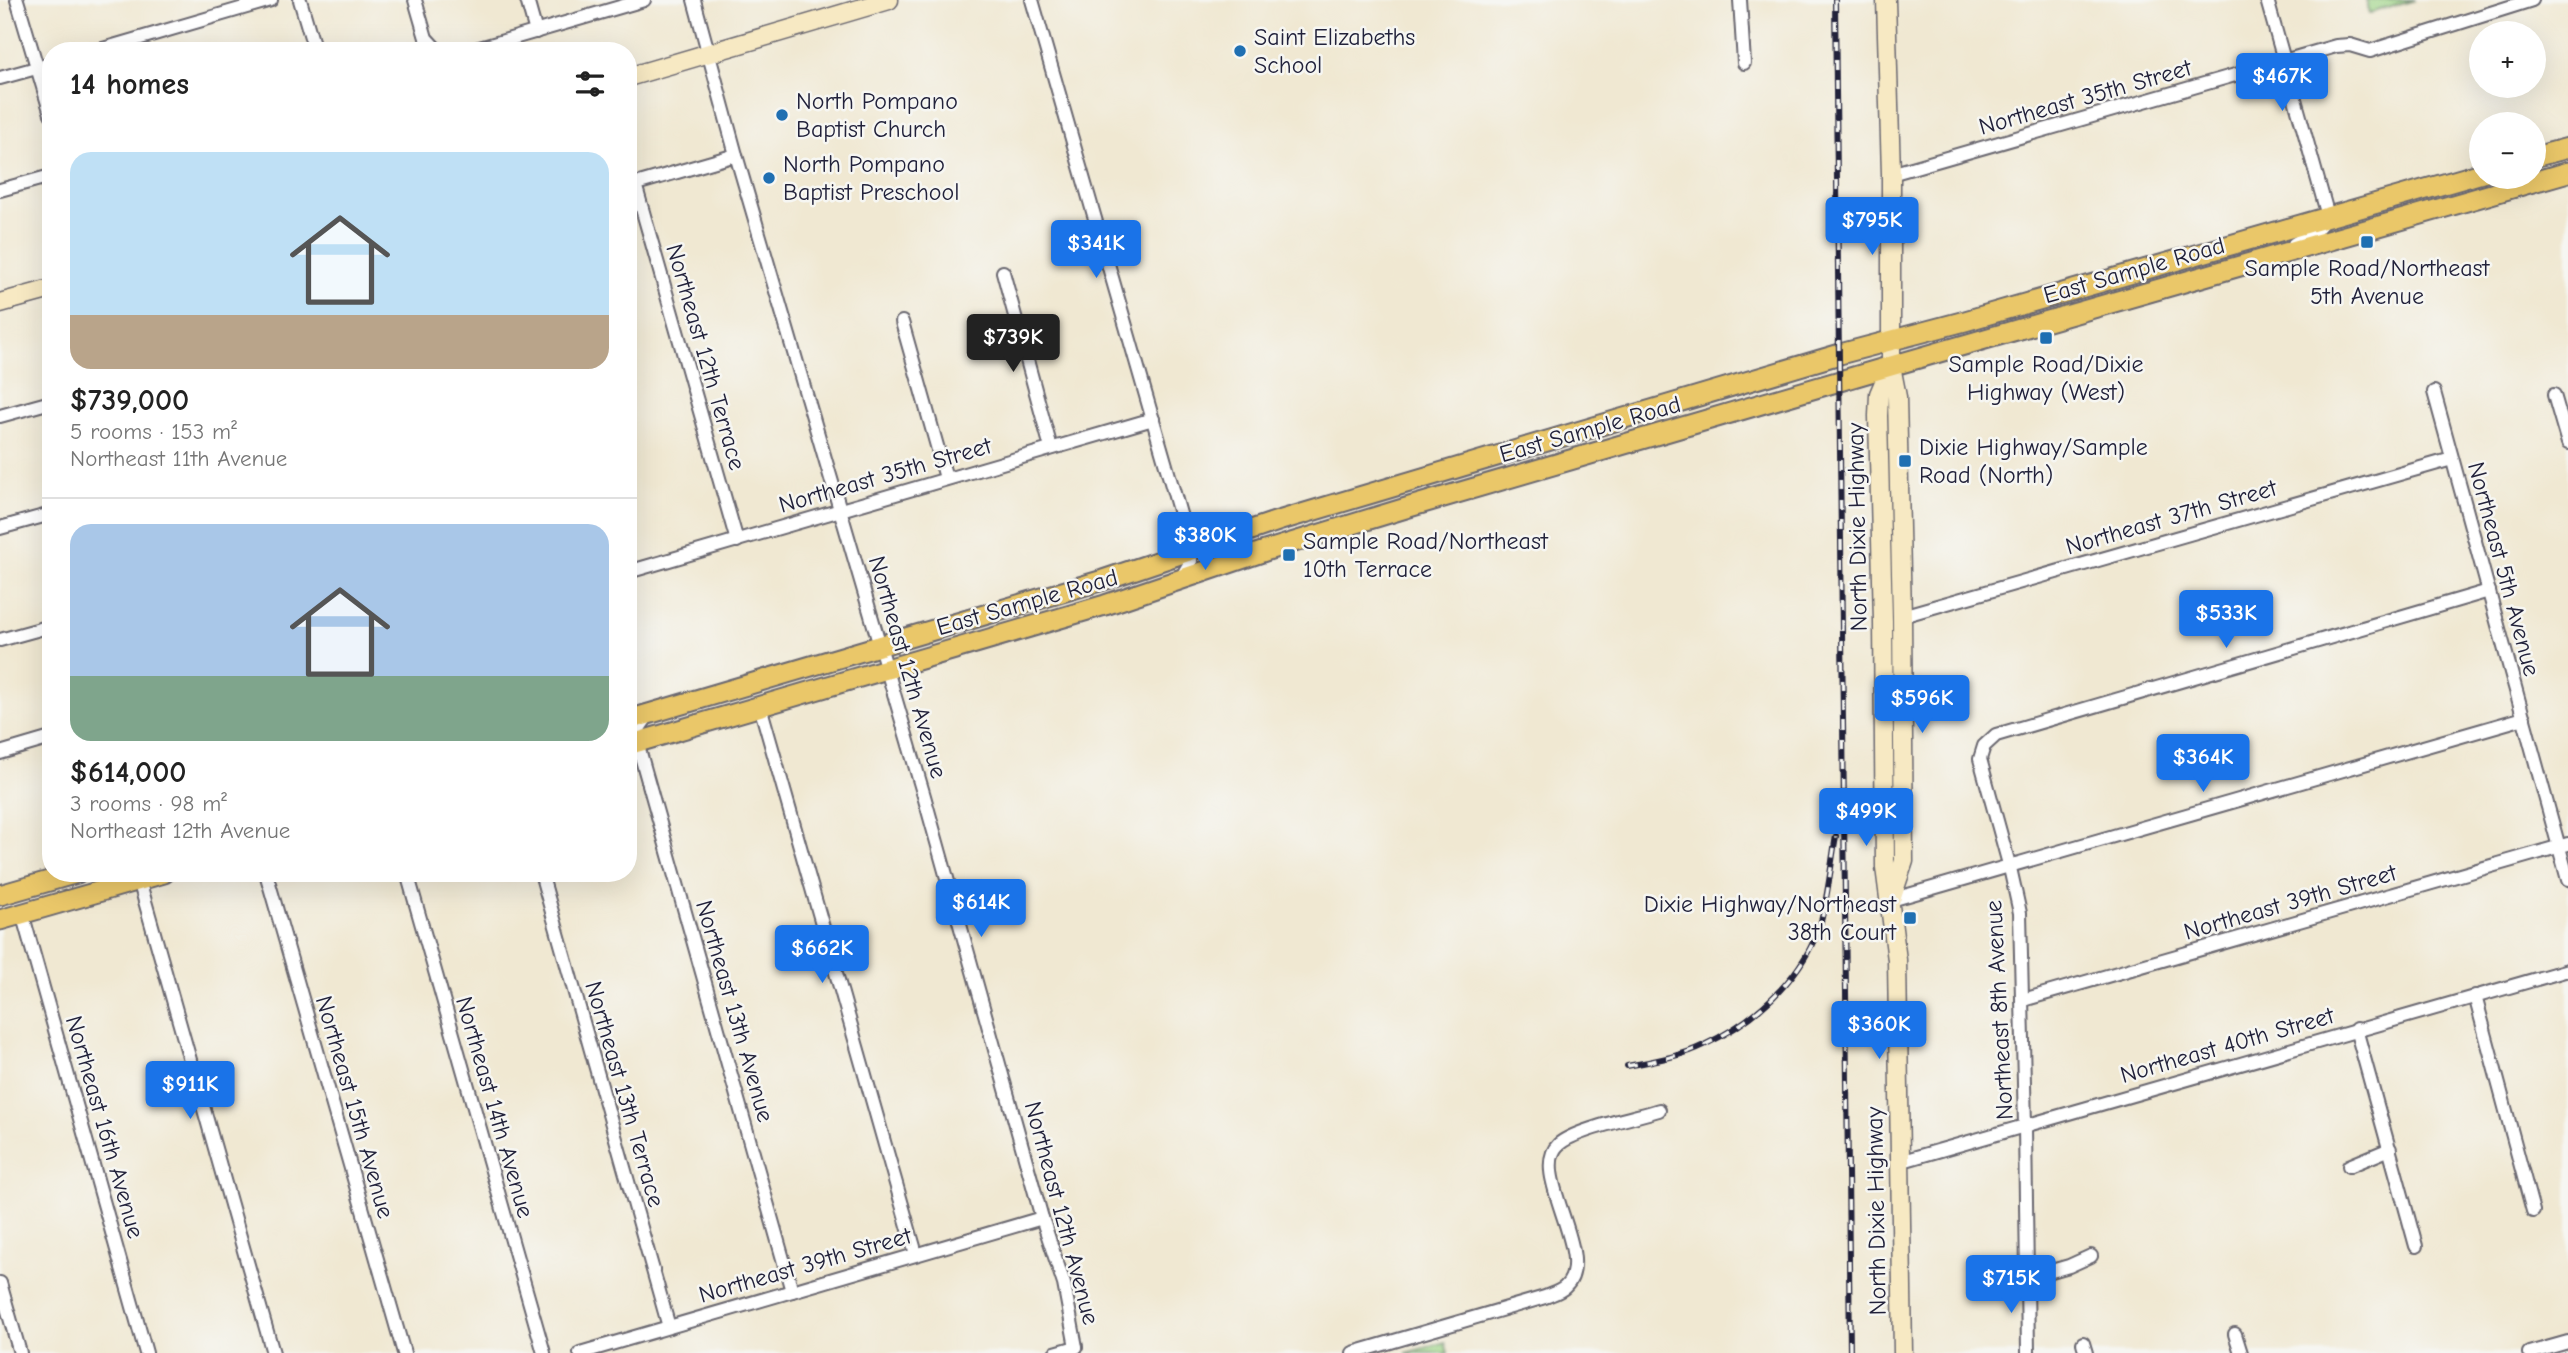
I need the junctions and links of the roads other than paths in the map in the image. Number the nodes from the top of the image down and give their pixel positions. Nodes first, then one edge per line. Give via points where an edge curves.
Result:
1 (17, 0) edge
2 (271, 0) edge
3 (300, 0) edge
4 (415, 0) edge
5 (527, 0) edge
6 (694, 0) edge
7 (889, 0) edge
8 (1032, 0) edge
9 (1740, 0) edge
10 (1886, 0) edge
11 (2267, 0) edge
12 (2532, 0) edge
13 (641, 1) edge
14 (865, 3) edge
15 (537, 32) junction
16 (127, 42) edge
17 (312, 42) edge
18 (429, 42) edge
19 (501, 42) edge
20 (709, 53) junction
21 (2285, 61) junction
22 (1744, 63) dead end
23 (42, 67) edge
24 (37, 68) junction
25 (637, 74) edge
26 (0, 78) edge
27 (42, 84) edge
28 (2568, 148) edge
29 (2546, 154) edge
30 (736, 155) junction
31 (2568, 172) edge
32 (1891, 174) junction
33 (2469, 177) edge
34 (42, 178) edge
35 (637, 184) edge
36 (0, 190) edge
37 (2409, 194) junction
38 (637, 202) edge
39 (2328, 216) junction
40 (2336, 238) junction
41 (2276, 255) junction
42 (1003, 272) dead end
43 (42, 291) edge
44 (0, 303) edge
45 (902, 322) dead end
46 (1891, 339) junction
47 (1891, 366) junction
48 (2434, 392) dead end
49 (2554, 395) dead end
50 (42, 404) edge
51 (0, 416) edge
52 (1153, 419) junction
53 (1577, 433) junction
54 (2568, 443) edge
55 (1051, 448) junction
56 (2452, 459) junction
57 (1554, 465) junction
58 (946, 478) junction
59 (841, 509) junction
60 (42, 516) edge
61 (0, 528) edge
62 (737, 541) junction
63 (1223, 541) junction
64 (1191, 552) junction
65 (637, 566) edge
66 (1210, 571) junction
67 (1180, 581) junction
68 (2489, 591) junction
69 (1902, 616) junction
70 (42, 628) edge
71 (0, 640) edge
72 (880, 646) junction
73 (886, 669) junction
74 (760, 706) junction
75 (650, 714) junction
76 (637, 718) edge
77 (2524, 718) junction
78 (637, 732) edge
79 (42, 741) edge
80 (637, 742) edge
81 (0, 753) edge
82 (637, 757) edge
83 (2563, 845) edge
84 (2010, 868) junction
85 (2568, 880) edge
86 (46, 882) edge
87 (132, 882) edge
88 (140, 882) edge
89 (270, 882) edge
90 (410, 882) edge
91 (544, 882) edge
92 (0, 895) edge
93 (1891, 900) junction
94 (22, 913) junction
95 (0, 920) edge
96 (2568, 970) edge
97 (2474, 996) junction
98 (2023, 1000) junction
99 (2356, 1029) junction
100 (1659, 1110) dead end
101 (2025, 1126) junction
102 (2390, 1149) junction
103 (1899, 1162) junction
104 (2349, 1166) dead end
105 (2533, 1211) dead end
106 (1042, 1218) junction
107 (2416, 1246) dead end
108 (916, 1254) junction
109 (2091, 1256) dead end
110 (2027, 1278) junction
111 (0, 1283) edge
112 (792, 1291) junction
113 (669, 1327) junction
114 (2235, 1334) dead end
115 (2568, 1342) edge
116 (1076, 1347) junction
117 (20, 1353) edge
118 (146, 1353) edge
119 (273, 1353) edge
120 (404, 1353) edge
121 (544, 1353) edge
122 (580, 1353) edge
123 (1055, 1353) edge
124 (1089, 1353) edge
125 (1353, 1353) edge
126 (1903, 1353) edge
127 (2028, 1353) edge
128 (2241, 1353) edge
129 (2529, 1353) edge

1 - 24 street
2 - 16 street
3 - 17 street
4 - 18 street
5 - 15 street
6 - 20 street, Northeast 12th Avenue
7 - 14 main road
8 - 52 street
9 - 22 street
10 - 32 main road, North Dixie Highway
11 - 21 street
12 - 21 street, Northeast 35th Street via 2370,51 2336,46
13 - 15 street
14 - 20 main road
15 - 19 street
20 - 25 main road
20 - 30 street, Northeast 12th Avenue
21 - 32 street, Northeast 35th Street
21 - 39 street
23 - 24 street
24 - 26 street
24 - 27 street
28 - 29 main road
30 - 35 street
30 - 59 street, Northeast 12th Avenue
31 - 40 main road, East Sample Road
32 - 46 main road, North Dixie Highway
33 - 37 main road, East Sample Road
34 - 36 street
37 - 39 main road, East Sample Road
37 - 40 main road via 2390,207 2344,223
38 - 62 street, Northeast 12th Terrace
39 - 41 street via 2314,232
39 - 46 main road, East Sample Road
40 - 41 main road, East Sample Road
41 - 47 main road, East Sample Road
42 - 55 street
43 - 44 main road
45 - 58 street
46 - 47 main road, North Dixie Highway
46 - 53 main road, East Sample Road
47 - 57 main road, East Sample Road
47 - 69 main road, North Dixie Highway via 1897,397
47 - 93 main road, North Dixie Highway via 1879,394 1878,416 1885,867
48 - 56 street, Northeast 5th Avenue
49 - 54 street
50 - 51 street
52 - 55 street, Northeast 35th Street
52 - 64 street
53 - 57 main road via 1571,450
53 - 63 main road, East Sample Road
55 - 58 street, Northeast 35th Street
56 - 68 street, Northeast 5th Avenue
56 - 69 street, Northeast 37th Street
57 - 66 main road, East Sample Road
58 - 59 street, Northeast 35th Street
59 - 62 street, Northeast 35th Street
59 - 72 street, Northeast 12th Avenue
60 - 61 street
62 - 65 street, Northeast 35th Street
63 - 64 main road, East Sample Road
63 - 66 main road via 1213,553
64 - 67 street
64 - 72 main road, East Sample Road
66 - 67 main road, East Sample Road
67 - 73 main road, East Sample Road
68 - 77 street, Northeast 5th Avenue
68 - 84 street, Northeast 8th Avenue via 1996,735 1984,746 1980,759
69 - 93 main road, North Dixie Highway via 1904,860
70 - 71 street
72 - 73 street, Northeast 12th Avenue
72 - 75 main road, East Sample Road
73 - 74 main road, East Sample Road
73 - 106 street, Northeast 12th Avenue
74 - 80 main road, East Sample Road
74 - 108 street
75 - 76 main road, East Sample Road
75 - 78 street
77 - 83 street, Northeast 5th Avenue
77 - 84 street
79 - 81 street
82 - 112 street, Northeast 13th Avenue
83 - 85 street, Northeast 5th Avenue
83 - 98 street, Northeast 39th Street
84 - 93 street
84 - 98 street, Northeast 8th Avenue via 2020,914
86 - 92 main road
87 - 94 main road
88 - 119 street
89 - 120 street, Northeast 15th Avenue
90 - 121 street, Northeast 14th Avenue
91 - 113 street, Northeast 13th Terrace
93 - 103 main road, North Dixie Highway via 1897,960
94 - 95 main road
94 - 118 street, Northeast 16th Avenue
96 - 97 street, Northeast 40th Street
97 - 99 street, Northeast 40th Street
97 - 105 street
98 - 101 street, Northeast 8th Avenue
99 - 101 street, Northeast 40th Street
99 - 102 street
100 - 125 street via 1580,1133 1559,1143 1551,1154 1552,1177 1574,1254 1566,1287
101 - 103 street, Northeast 40th Street
101 - 110 street, Northeast 8th Avenue
102 - 104 street
102 - 107 street
103 - 126 main road, North Dixie Highway
106 - 108 street, Northeast 39th Street
106 - 116 street, Northeast 12th Avenue via 1064,1284
108 - 112 street, Northeast 39th Street
109 - 110 street
110 - 127 street, Northeast 8th Avenue
111 - 117 street
112 - 113 street, Northeast 39th Street
113 - 122 street, Northeast 39th Street
114 - 128 street
115 - 129 street
116 - 123 street
116 - 124 street

